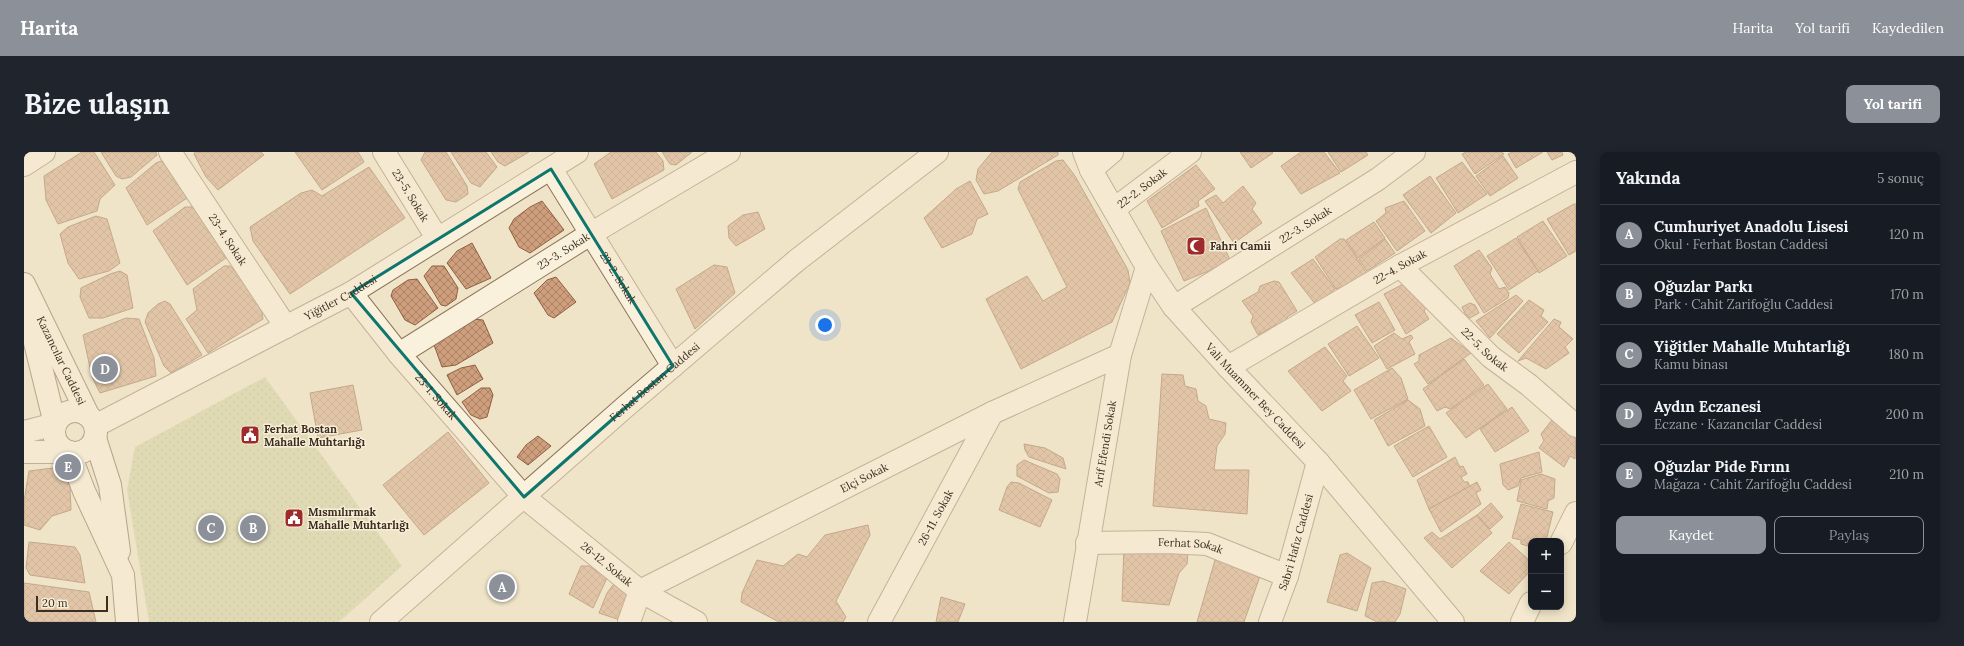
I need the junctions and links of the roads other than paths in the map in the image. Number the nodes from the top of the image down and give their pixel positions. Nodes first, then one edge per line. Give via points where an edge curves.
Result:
1 (44, 152) edge
2 (170, 152) edge
3 (577, 152) edge
4 (730, 152) edge
5 (937, 152) edge
6 (1112, 152) edge
7 (1190, 152) edge
8 (1414, 152) edge
9 (392, 155) edge
10 (1088, 161) edge
11 (24, 165) edge
12 (551, 169) junction
13 (1576, 172) edge
14 (1114, 209) junction
15 (592, 233) junction
16 (437, 238) junction
17 (1400, 266) junction
18 (1147, 267) junction
19 (24, 284) edge
20 (351, 293) junction
21 (24, 297) edge
22 (1174, 307) junction
23 (286, 327) junction
24 (399, 354) junction
25 (1120, 355) junction
26 (673, 366) junction
27 (1228, 368) junction
28 (992, 413) junction
29 (55, 424) junction
30 (93, 426) junction
31 (1576, 426) edge
32 (24, 432) edge
33 (24, 452) edge
34 (69, 452) junction
35 (1318, 462) junction
36 (524, 497) junction
37 (1576, 513) edge
38 (1564, 538) edge
39 (1087, 543) junction
40 (123, 575) junction
41 (1287, 576) junction
42 (640, 591) junction
43 (1528, 609) edge
44 (127, 622) edge
45 (381, 622) edge
46 (628, 622) edge
47 (696, 622) edge
48 (880, 622) edge
49 (1075, 622) edge
50 (1270, 622) edge
51 (1453, 622) edge
52 (1522, 622) edge

1 - 11 street
2 - 23 street, 23-4. Sokak
3 - 12 street, Yiğitler Caddesi
4 - 15 street, 23-3. Sokak
5 - 26 street, Ferhat Bostan Caddesi via 796,261
6 - 10 street
7 - 14 street, 22-2. Sokak
8 - 22 street, 22-3. Sokak via 1378,179
9 - 16 street, 23-5. Sokak
10 - 14 street, Vali Muammer Bey Caddesi
12 - 15 street, 23-2. Sokak
12 - 16 street, Yiğitler Caddesi
13 - 17 street, 22-4. Sokak
14 - 18 street, Vali Muammer Bey Caddesi
15 - 24 street, 23-3. Sokak
15 - 26 street, 23-2. Sokak
16 - 20 street, Yiğitler Caddesi
17 - 27 street, 22-4. Sokak
17 - 31 street, 22-5. Sokak via 1491,357 1529,385
18 - 22 street, Vali Muammer Bey Caddesi
18 - 25 street, Arif Efendi Sokak
19 - 30 street, Kazancılar Caddesi
20 - 23 street, Yiğitler Caddesi
20 - 24 street, 23-1. Sokak
21 - 29 street, Kazancılar Caddesi
22 - 27 street, Vali Muammer Bey Caddesi
23 - 30 street, Yiğitler Caddesi
24 - 36 street, 23-1. Sokak
25 - 28 street, Elçi Sokak
25 - 39 street, Arif Efendi Sokak
26 - 36 street, Ferhat Bostan Caddesi
27 - 35 street, Vali Muammer Bey Caddesi
28 - 42 street, Elçi Sokak
28 - 48 street, 26-11. Sokak
29 - 30 street via 63,414 76,411
29 - 32 street
29 - 34 street via 55,438 59,446
30 - 34 street via 91,446 83,452
30 - 40 street, Kazancılar Caddesi via 110,485
33 - 34 street
34 - 40 street
35 - 41 street, Sabri Hafız Caddesi
35 - 51 street, Vali Muammer Bey Caddesi
36 - 42 street, 26-12. Sokak
36 - 45 street, Ferhat Bostan Caddesi
37 - 38 street
39 - 41 street, Ferhat Sokak via 1207,544
39 - 49 street, Arif Efendi Sokak
40 - 44 street, Kazancılar Caddesi
41 - 50 street, Sabri Hafız Caddesi
42 - 46 street
42 - 47 street, 26-12. Sokak
43 - 52 street

